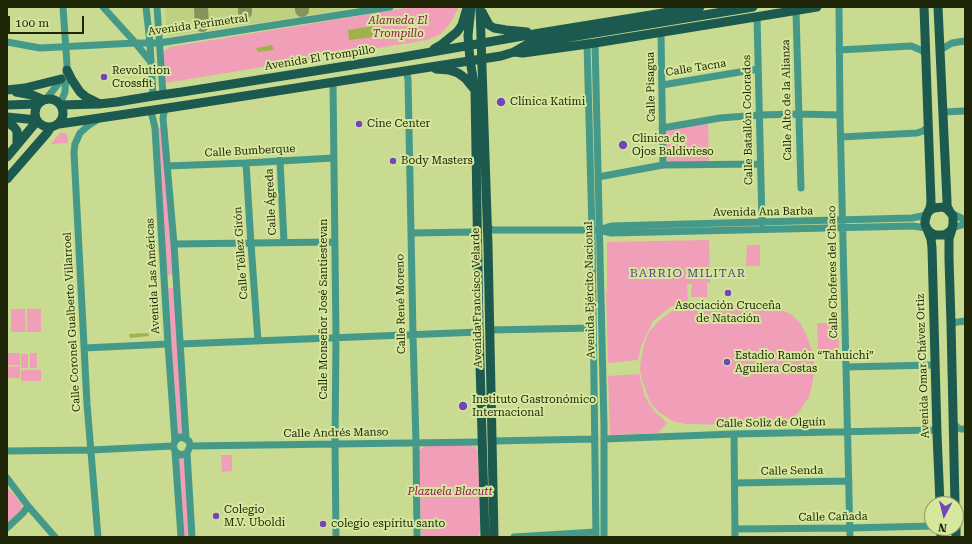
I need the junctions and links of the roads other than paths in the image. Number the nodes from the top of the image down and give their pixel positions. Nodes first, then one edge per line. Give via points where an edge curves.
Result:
1 (63, 7) edge
2 (104, 7) edge
3 (146, 7) edge
4 (157, 7) edge
5 (390, 7) edge
6 (469, 7) edge
7 (700, 7) edge
8 (754, 7) edge
9 (817, 7) edge
10 (839, 7) edge
11 (923, 7) edge
12 (938, 7) edge
13 (945, 7) edge
14 (480, 8) edge
15 (732, 10) junction
16 (796, 10) junction
17 (778, 13) junction
18 (757, 17) junction
19 (940, 32) junction
20 (540, 33) junction
21 (661, 33) junction
22 (925, 35) junction
23 (965, 41) edge
24 (7, 42) edge
25 (135, 43) junction
26 (150, 43) junction
27 (159, 43) junction
28 (482, 43) junction
29 (591, 44) junction
30 (469, 45) junction
31 (66, 47) junction
32 (839, 50) junction
33 (940, 50) junction
34 (514, 52) junction
35 (428, 53) junction
36 (926, 54) junction
37 (501, 56) junction
38 (482, 58) junction
39 (470, 60) junction
40 (940, 60) junction
41 (151, 62) junction
42 (419, 69) junction
43 (758, 69) junction
44 (406, 70) junction
45 (926, 72) junction
46 (65, 75) junction
47 (483, 80) junction
48 (333, 82) junction
49 (662, 85) junction
50 (474, 90) junction
51 (7, 91) edge
52 (158, 95) junction
53 (943, 98) junction
54 (42, 101) junction
55 (7, 104) edge
56 (61, 104) junction
57 (99, 104) junction
58 (165, 108) junction
59 (150, 110) junction
60 (965, 111) edge
61 (943, 112) junction
62 (798, 114) junction
63 (760, 115) junction
64 (840, 115) junction
65 (8, 118) edge
66 (100, 118) junction
67 (37, 120) junction
68 (55, 125) junction
69 (928, 127) junction
70 (155, 128) junction
71 (164, 128) junction
72 (662, 128) junction
73 (841, 136) junction
74 (12, 151) edge
75 (333, 158) junction
76 (280, 160) junction
77 (246, 163) junction
78 (760, 164) junction
79 (663, 165) junction
80 (167, 166) junction
81 (598, 177) junction
82 (7, 179) edge
83 (946, 184) junction
84 (931, 185) junction
85 (801, 188) dead end
86 (477, 212) junction
87 (951, 212) junction
88 (927, 214) junction
89 (965, 220) edge
90 (843, 224) junction
91 (965, 224) edge
92 (757, 225) junction
93 (488, 226) junction
94 (927, 228) junction
95 (952, 228) junction
96 (596, 230) junction
97 (411, 233) junction
98 (477, 233) junction
99 (284, 242) junction
100 (334, 242) junction
101 (174, 244) junction
102 (251, 244) junction
103 (488, 246) junction
104 (932, 258) junction
105 (949, 259) junction
106 (176, 281) junction
107 (164, 282) junction
108 (965, 322) edge
109 (951, 323) junction
110 (602, 327) junction
111 (593, 328) junction
112 (490, 330) junction
113 (479, 332) junction
114 (413, 334) junction
115 (336, 337) junction
116 (258, 341) junction
117 (168, 344) junction
118 (180, 344) junction
119 (84, 348) junction
120 (935, 365) junction
121 (846, 367) junction
122 (953, 423) junction
123 (965, 429) edge
124 (848, 432) junction
125 (937, 432) junction
126 (734, 434) junction
127 (604, 438) junction
128 (186, 439) junction
129 (595, 439) junction
130 (492, 441) junction
131 (482, 442) junction
132 (416, 443) junction
133 (335, 444) junction
134 (174, 446) junction
135 (189, 449) junction
136 (91, 450) junction
137 (7, 451) edge
138 (19, 451) junction
139 (7, 455) edge
140 (939, 470) junction
141 (954, 470) junction
142 (7, 478) edge
143 (849, 481) junction
144 (735, 483) junction
145 (939, 484) junction
146 (954, 484) junction
147 (940, 496) edge
148 (955, 496) edge
149 (28, 506) junction
150 (924, 526) edge
151 (7, 528) edge
152 (850, 528) junction
153 (735, 529) junction
154 (599, 535) edge
155 (56, 537) edge
156 (98, 537) edge
157 (181, 537) edge
158 (192, 537) edge
159 (336, 537) edge
160 (417, 537) edge
161 (485, 537) edge
162 (494, 537) edge
163 (514, 537) edge
164 (735, 537) edge
165 (850, 537) edge

1 - 31 street
2 - 25 street
3 - 26 street
4 - 27 street
5 - 27 street, Avenida Perimetral
6 - 30 main road, Avenida Francisco Velarde
6 - 35 main road via 457,32
7 - 20 main road, Avenida El Trompillo
8 - 15 main road
9 - 16 main road
10 - 32 street, Calle Choferes del Chaco
11 - 22 main road
12 - 19 main road
13 - 19 main road
14 - 20 main road via 489,25 494,28
14 - 28 main road, Avenida Francisco Velarde
15 - 17 main road
15 - 34 main road via 528,44
16 - 17 main road
16 - 62 street, Calle Alto de la Alianza
17 - 18 main road
18 - 21 main road
18 - 43 street, Calle Batallón Colorados
19 - 33 main road
20 - 28 main road, Avenida El Trompillo
21 - 29 main road
21 - 49 street, Calle Pisagua
22 - 36 main road
22 - 40 main road via 928,60 934,63
23 - 33 street via 952,43
24 - 31 street, Avenida Perimetral via 40,48
25 - 26 street, Avenida Perimetral
25 - 31 street, Avenida Perimetral
25 - 41 street
26 - 27 street, Avenida Perimetral
26 - 41 street
27 - 52 street
28 - 30 main road, Avenida El Trompillo
28 - 38 main road, Avenida Francisco Velarde
29 - 34 main road
29 - 81 street, Avenida Ejército Nacional
29 - 96 street, Avenida Ejército Nacional
30 - 35 main road, Avenida El Trompillo
30 - 39 main road, Avenida Francisco Velarde
31 - 46 street
32 - 36 street via 911,46
32 - 64 street, Calle Choferes del Chaco
33 - 40 main road
34 - 37 main road
35 - 52 main road, Avenida El Trompillo
36 - 45 main road
37 - 38 main road
37 - 47 main road via 490,65
38 - 39 main road
38 - 47 main road, Avenida Francisco Velarde
39 - 42 main road
39 - 50 main road, Avenida Francisco Velarde
40 - 53 main road
41 - 52 street
42 - 44 main road
42 - 50 main road via 449,70 458,73
43 - 49 street, Calle Tacna
43 - 63 street, Calle Batallón Colorados
44 - 48 main road
44 - 97 street, Calle René Moreno
45 - 53 main road via 934,68 940,72
45 - 69 main road
46 - 51 main road via 42,85
46 - 54 street
46 - 56 street via 65,92
46 - 57 main road via 80,92
47 - 93 main road, Avenida Francisco Velarde
48 - 58 main road
48 - 75 street, Calle Monseñor José Santiestevan
49 - 72 street, Calle Pisagua
50 - 86 main road, Avenida Francisco Velarde
51 - 54 main road via 26,94
52 - 57 main road, Avenida El Trompillo
53 - 61 main road
54 - 55 main road
54 - 56 main road via 54,99
54 - 67 main road via 35,112
56 - 57 main road, Avenida El Trompillo
56 - 68 main road via 64,114 61,121
58 - 59 main road
58 - 71 street, Avenida Las Américas
59 - 66 main road
59 - 70 street, Avenida Las Américas
60 - 61 street
61 - 83 main road
62 - 63 street
62 - 64 street
62 - 85 street, Calle Alto de la Alianza
63 - 72 street via 720,118
63 - 78 street, Calle Batallón Colorados
64 - 73 street, Calle Choferes del Chaco
65 - 67 main road
65 - 74 main road via 17,131
66 - 68 main road
66 - 119 street, Calle Coronel Gualberto Villarroel via 82,130 74,152
67 - 68 main road via 42,125
67 - 74 main road
68 - 82 main road
69 - 73 street via 917,133
69 - 84 main road
70 - 71 street via 159,124
70 - 107 street, Avenida Las Américas
71 - 80 street, Avenida Las Américas
72 - 79 street, Calle Pisagua
73 - 90 street, Calle Choferes del Chaco
74 - 82 main road via 20,152 22,158
75 - 76 street, Calle Bumberque
75 - 100 street, Calle Monseñor José Santiestevan
76 - 77 street, Calle Bumberque
76 - 99 street, Calle Ágreda
77 - 80 street, Calle Bumberque
77 - 102 street, Calle Téllez Girón
78 - 79 street
78 - 92 street, Calle Batallón Colorados
79 - 81 street
80 - 101 street, Avenida Las Américas
81 - 96 street, Avenida Ejército Nacional
83 - 84 main road via 937,190
83 - 87 main road via 947,206
84 - 88 main road via 931,202
86 - 93 main road via 479,222
86 - 98 main road, Avenida Francisco Velarde
87 - 88 main road via 938,207
87 - 89 street
87 - 95 main road via 954,220
88 - 90 street, Avenida Ana Barba via 912,218
88 - 94 main road
90 - 92 street, Avenida Ana Barba
90 - 94 street, Avenida Ana Barba
90 - 121 street, Calle Choferes del Chaco
91 - 95 street
92 - 96 street, Avenida Ana Barba via 695,228 611,226
93 - 96 street, Avenida Ana Barba via 494,230
93 - 103 main road, Avenida Francisco Velarde
94 - 95 main road via 935,235 944,235
94 - 104 main road, Avenida Omar Chávez Ortiz via 931,239
95 - 105 main road
96 - 110 street, Avenida Ejército Nacional
96 - 111 street, Avenida Ejército Nacional
97 - 98 street
97 - 114 street, Calle René Moreno
98 - 103 main road via 483,236
98 - 113 main road, Avenida Francisco Velarde
99 - 100 street
99 - 102 street
100 - 115 street, Calle Monseñor José Santiestevan
101 - 102 street
101 - 106 street, Avenida Las Américas
102 - 116 street, Calle Téllez Girón
103 - 112 main road, Avenida Francisco Velarde
104 - 105 main road via 941,254
104 - 120 main road, Avenida Omar Chávez Ortiz
105 - 109 main road
106 - 107 street
106 - 118 street, Avenida Las Américas
107 - 117 street, Avenida Las Américas
108 - 109 street
109 - 122 main road
110 - 111 street via 598,331
110 - 127 street, Avenida Ejército Nacional
111 - 112 street
111 - 129 street, Avenida Ejército Nacional
112 - 113 main road via 483,326
112 - 130 main road, Avenida Francisco Velarde
113 - 114 street
113 - 131 main road, Avenida Francisco Velarde
114 - 115 street
114 - 132 street, Calle René Moreno
115 - 116 street
115 - 133 street, Calle Monseñor José Santiestevan
116 - 118 street
117 - 119 street
117 - 134 street, Avenida Las Américas
118 - 128 street, Avenida Las Américas
119 - 136 street, Calle Coronel Gualberto Villarroel
120 - 121 street
120 - 125 main road, Avenida Omar Chávez Ortiz
121 - 124 street, Calle Choferes del Chaco
122 - 123 street via 958,428
122 - 141 main road
124 - 125 street, Calle Soliz de Olguín
124 - 126 street, Calle Soliz de Olguín
124 - 143 street, Calle Choferes del Chaco
125 - 140 main road, Avenida Omar Chávez Ortiz
126 - 127 street, Calle Soliz de Olguín
126 - 144 street
127 - 129 street, Calle Soliz de Olguín via 600,443
127 - 154 street, Avenida Ejército Nacional via 604,528
128 - 134 street via 180,437
128 - 135 street via 190,443
129 - 130 street
129 - 154 street, Avenida Ejército Nacional
130 - 131 main road via 487,436
130 - 162 main road, Avenida Francisco Velarde
131 - 132 street, Calle Andrés Manso
131 - 161 main road, Avenida Francisco Velarde
132 - 133 street, Calle Andrés Manso
132 - 160 street, Calle René Moreno
133 - 135 street, Calle Andrés Manso
133 - 159 street, Calle Monseñor José Santiestevan
134 - 135 street via 181,454
134 - 136 street
134 - 157 street, Avenida Las Américas
135 - 158 street
136 - 138 street
136 - 156 street, Calle Coronel Gualberto Villarroel
137 - 138 street
138 - 139 street
140 - 141 main road via 946,474
140 - 145 main road, Avenida Omar Chávez Ortiz
141 - 146 main road
142 - 149 street
143 - 144 street, Calle Senda
143 - 152 street, Calle Choferes del Chaco
144 - 153 street
145 - 146 main road via 947,480
145 - 147 main road, Avenida Omar Chávez Ortiz
146 - 148 main road
149 - 151 street
149 - 155 street
150 - 152 street, Calle Cañada
152 - 153 street, Calle Cañada
152 - 165 street, Calle Choferes del Chaco
153 - 164 street
154 - 163 street
161 - 162 main road via 489,534

